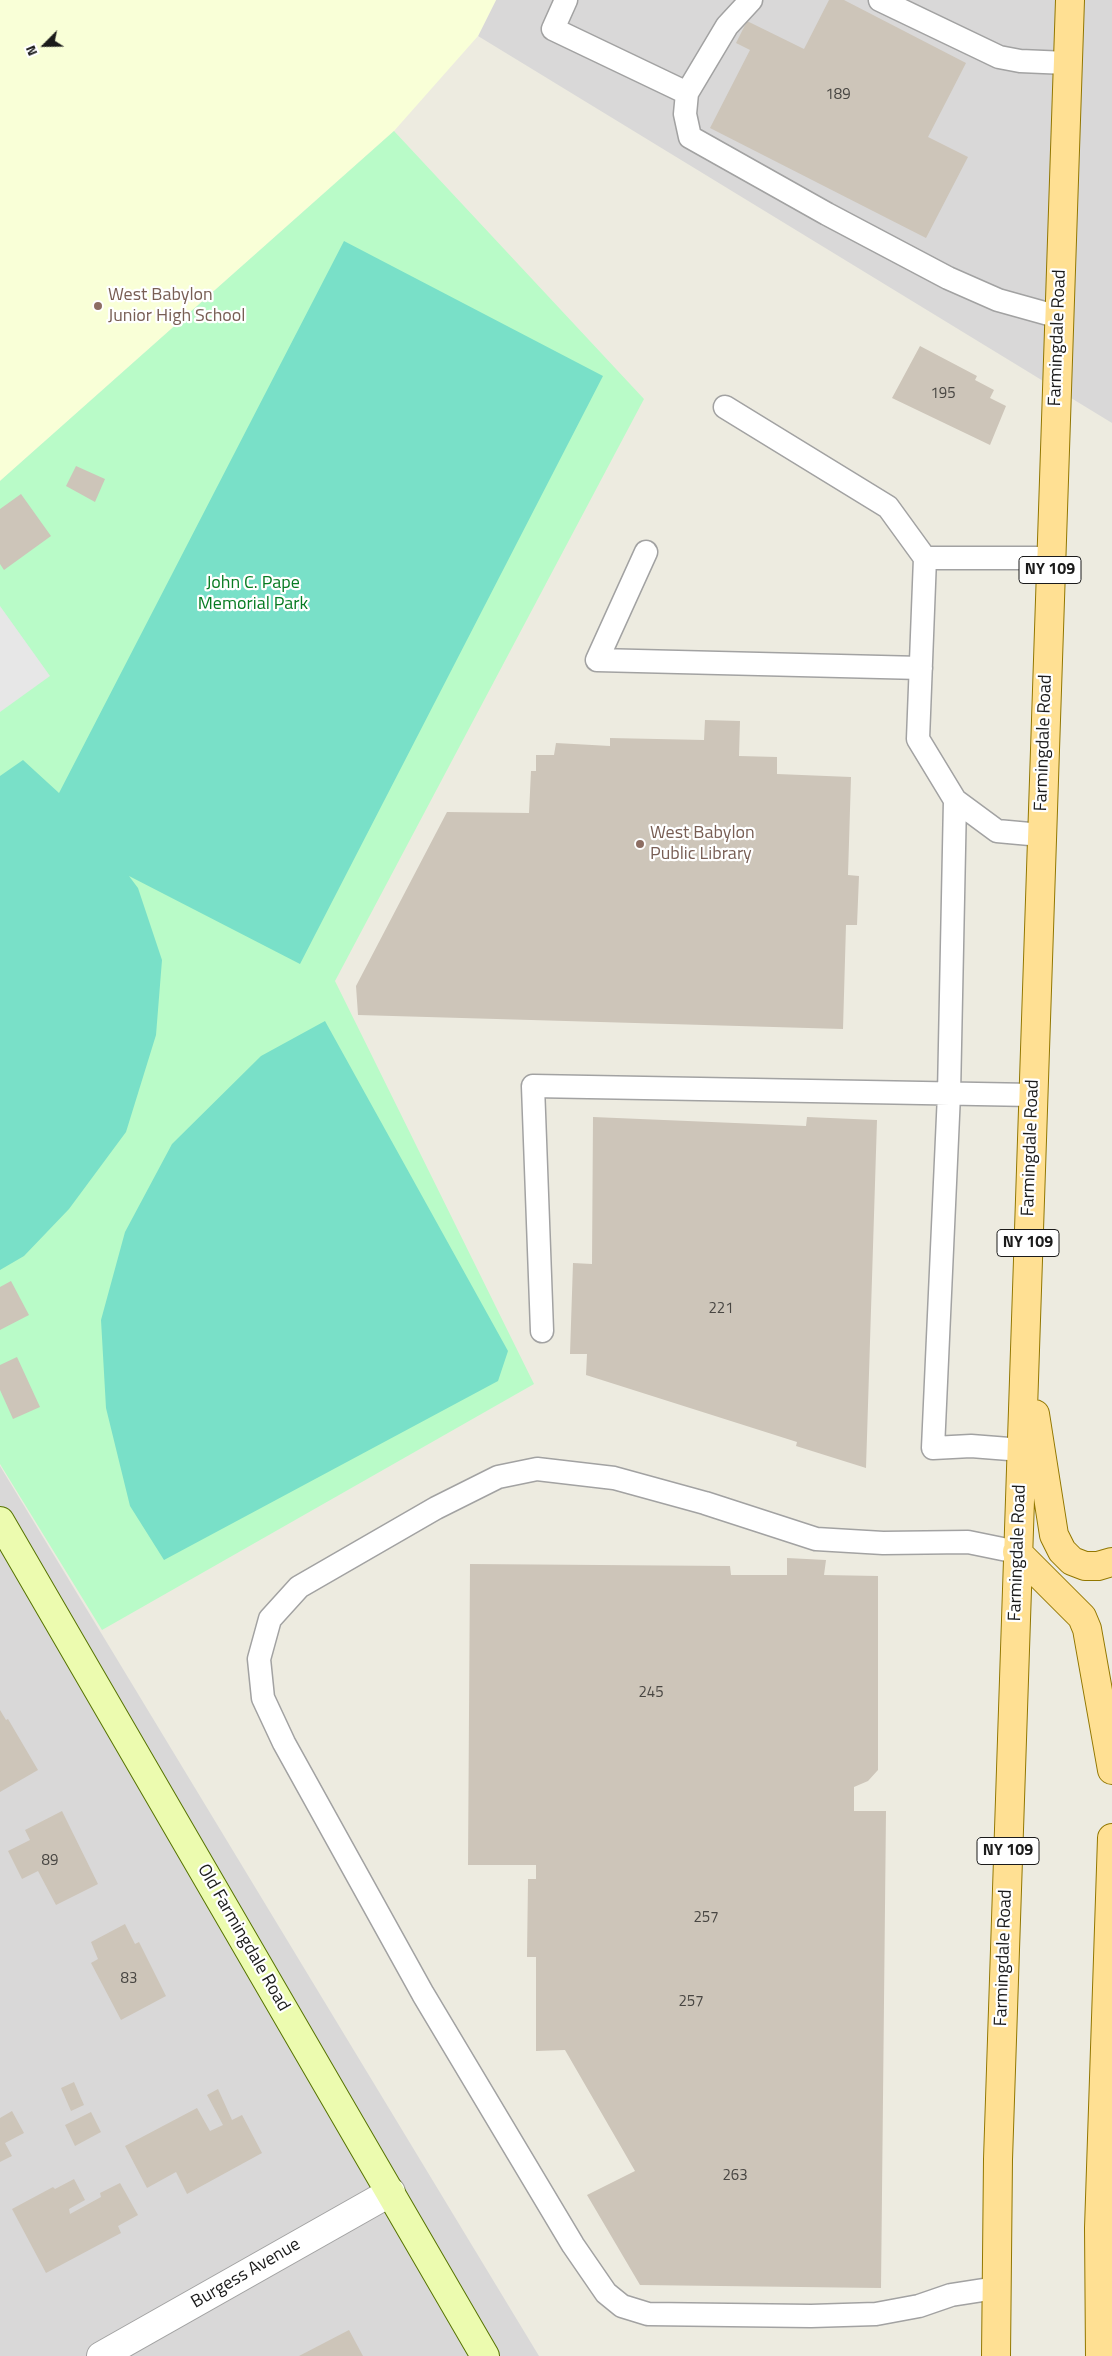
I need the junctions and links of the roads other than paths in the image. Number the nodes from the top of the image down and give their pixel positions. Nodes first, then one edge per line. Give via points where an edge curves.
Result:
1 (566, 0) edge
2 (751, 0) edge
3 (880, 0) edge
4 (1070, 0) edge
5 (1068, 63) junction
6 (688, 93) junction
7 (1059, 317) junction
8 (725, 407) dead end
9 (646, 552) dead end
10 (925, 558) junction
11 (1050, 558) junction
12 (921, 668) junction
13 (956, 800) junction
14 (1041, 835) junction
15 (949, 1094) junction
16 (1033, 1095) junction
17 (542, 1331) dead end
18 (1024, 1346) junction
19 (1022, 1450) junction
20 (0, 1521) edge
21 (1017, 1552) junction
22 (1112, 1562) edge
23 (1112, 1770) edge
24 (1112, 1838) edge
25 (1108, 2079) edge
26 (391, 2192) junction
27 (996, 2288) junction
28 (101, 2356) edge
29 (485, 2356) edge
30 (996, 2356) edge
31 (1100, 2356) edge

1 - 6 lane via 553,29
2 - 6 lane via 727,26
3 - 5 lane via 999,57
4 - 5 main road, Farmingdale Road / NY 109
5 - 7 main road, Farmingdale Road / NY 109
6 - 7 lane via 685,114 690,137 948,278 998,300
7 - 11 main road, Farmingdale Road / NY 109
8 - 10 lane via 888,507
9 - 12 lane via 597,660
10 - 11 lane
10 - 12 lane
11 - 14 main road, Farmingdale Road / NY 109
12 - 13 lane via 918,739
13 - 14 lane via 997,831
13 - 15 lane
14 - 16 main road, Farmingdale Road / NY 109
15 - 16 lane
15 - 17 lane via 533,1086
15 - 19 lane via 934,1448 971,1446
16 - 18 main road, Farmingdale Road / NY 109
18 - 19 main road, Farmingdale Road / NY 109
18 - 22 main road via 1054,1535 1062,1551 1072,1561 1085,1566
19 - 21 main road, Farmingdale Road / NY 109
20 - 26 street, Old Farmingdale Road
21 - 23 main road via 1082,1617 1087,1629
21 - 27 main road, Farmingdale Road / NY 109
21 - 27 lane via 968,1542 816,1540 704,1503 614,1478 537,1469 498,1477 436,1508 299,1587 270,1619 258,1659 263,1698 284,1743 423,1994 573,2245 606,2293 622,2306 648,2314 811,2316 876,2314 918,2306 951,2295
24 - 25 main road
25 - 31 main road via 1099,2228
26 - 28 street, Burgess Avenue
26 - 29 street, Old Farmingdale Road
27 - 30 main road, Farmingdale Road / NY 109

